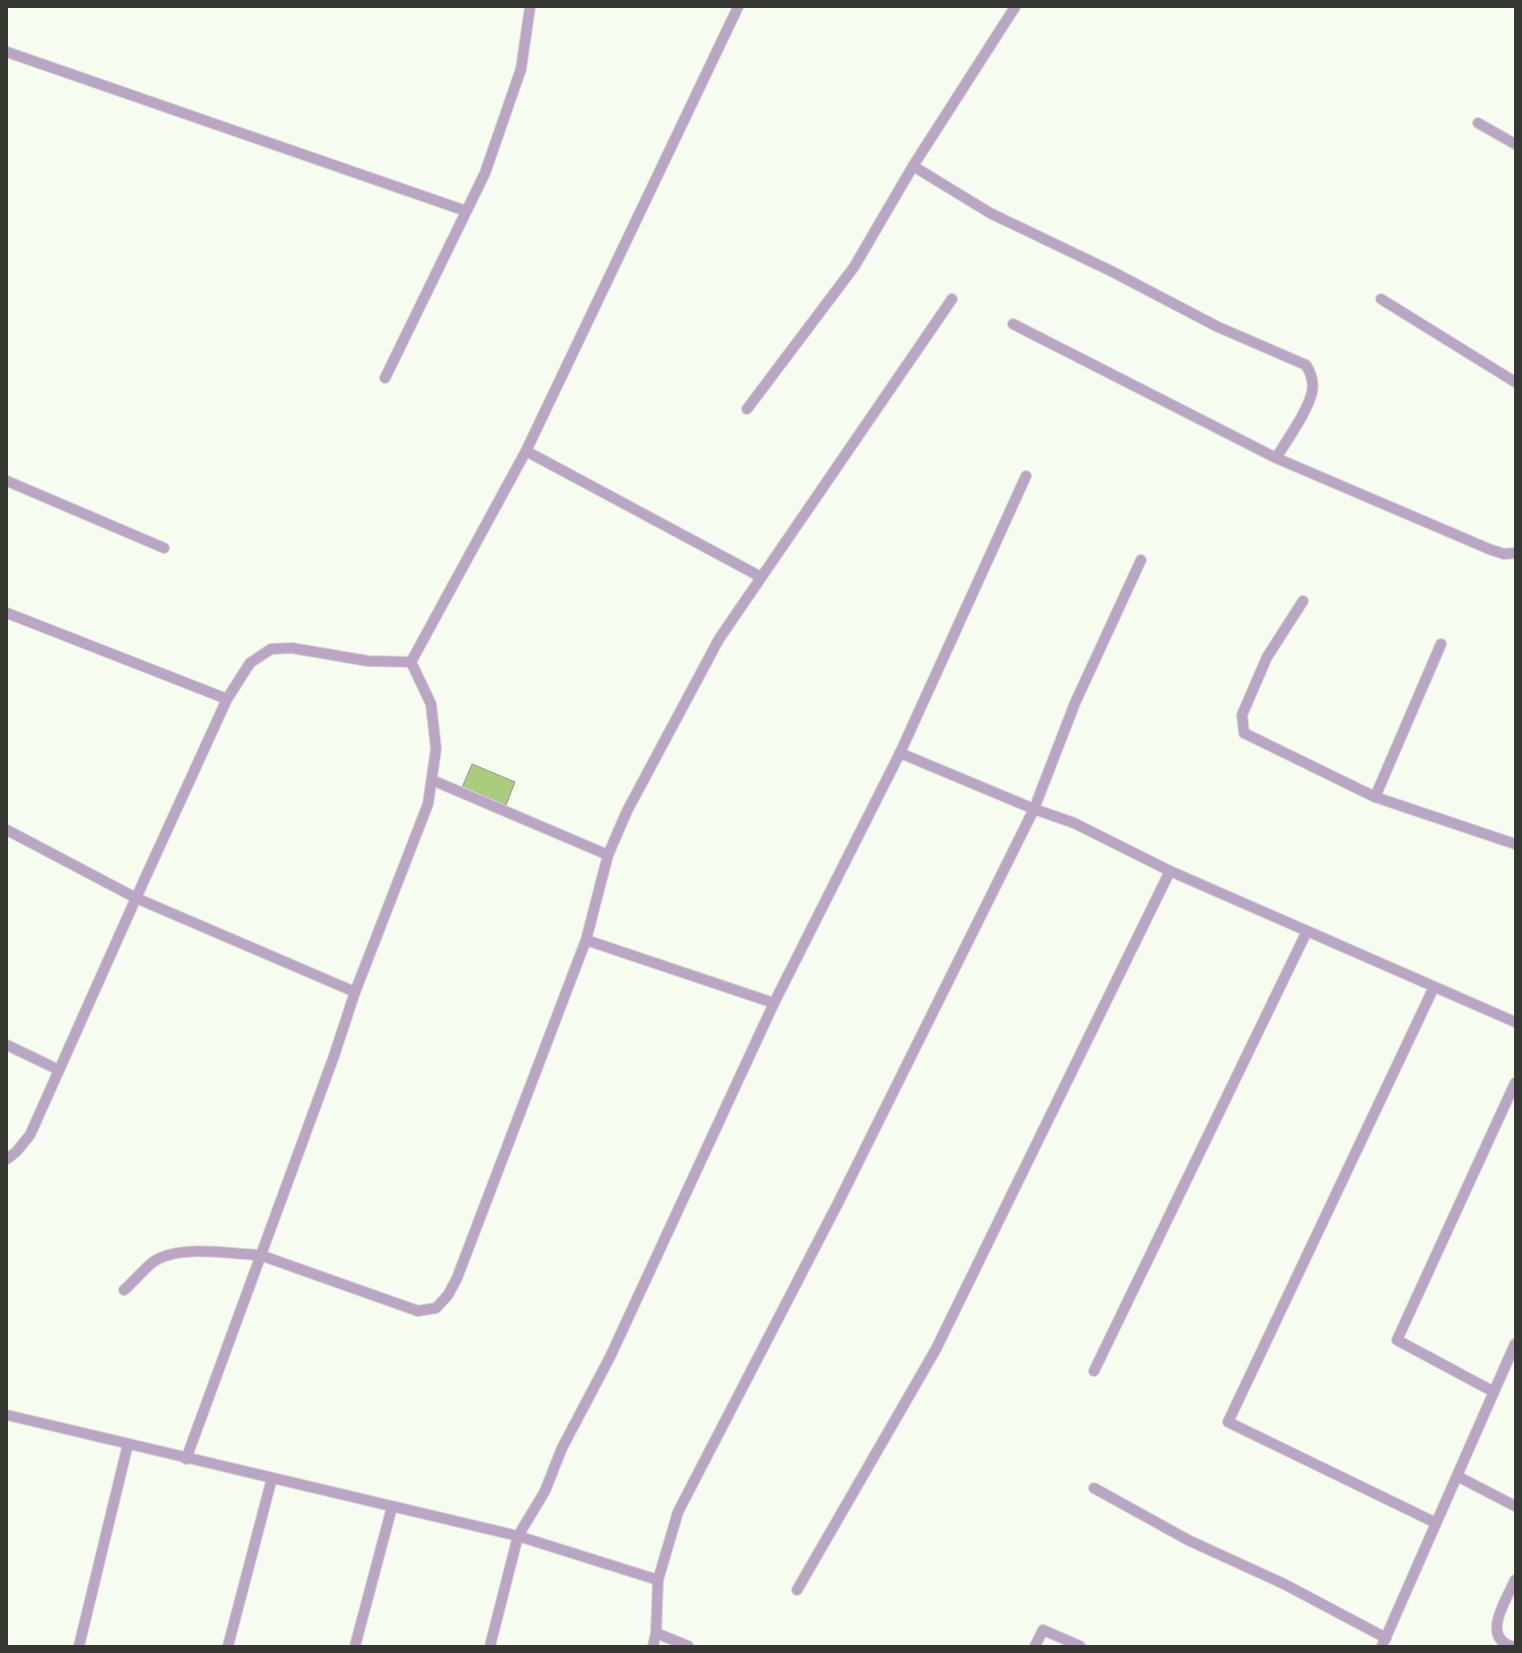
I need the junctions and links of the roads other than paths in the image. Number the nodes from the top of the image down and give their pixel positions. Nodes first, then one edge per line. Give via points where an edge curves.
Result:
1 (530, 7) edge
2 (738, 7) edge
3 (1015, 7) edge
4 (7, 52) edge
5 (1478, 123) dead end
6 (1515, 144) edge
7 (913, 166) junction
8 (466, 211) junction
9 (952, 299) dead end
10 (1381, 299) dead end
11 (1013, 324) dead end
12 (385, 378) dead end
13 (1515, 382) edge
14 (747, 409) dead end
15 (526, 451) junction
16 (1276, 458) junction
17 (1026, 476) dead end
18 (7, 481) edge
19 (164, 548) dead end
20 (1515, 553) edge
21 (1141, 560) dead end
22 (761, 577) junction
23 (1303, 601) dead end
24 (7, 613) edge
25 (1441, 644) dead end
26 (411, 662) junction
27 (227, 699) junction
28 (900, 753) junction
29 (432, 780) junction
30 (1375, 797) junction
31 (1034, 810) junction
32 (7, 830) edge
33 (1515, 844) edge
34 (608, 855) junction
35 (1170, 871) junction
36 (136, 898) junction
37 (1307, 931) junction
38 (586, 940) junction
39 (1434, 987) junction
40 (355, 992) junction
41 (774, 1003) junction
42 (1515, 1022) edge
43 (7, 1045) edge
44 (59, 1070) junction
45 (1515, 1083) edge
46 (7, 1159) edge
47 (260, 1255) junction
48 (124, 1290) dead end
49 (1515, 1344) edge
50 (1094, 1372) dead end
51 (1494, 1392) junction
52 (7, 1415) edge
53 (128, 1444) junction
54 (186, 1459) junction
55 (1457, 1476) junction
56 (272, 1478) junction
57 (1094, 1488) dead end
58 (1515, 1506) edge
59 (392, 1507) junction
60 (1436, 1523) junction
61 (518, 1536) junction
62 (658, 1580) junction
63 (1515, 1580) edge
64 (797, 1590) dead end
65 (656, 1633) junction
66 (1384, 1642) edge
67 (79, 1646) edge
68 (228, 1646) edge
69 (355, 1646) edge
70 (490, 1646) edge
71 (653, 1646) edge
72 (688, 1646) edge
73 (1035, 1646) edge
74 (1080, 1646) edge
75 (1511, 1646) edge

1 - 8 street via 521,68 485,173
2 - 15 street
3 - 7 street
4 - 8 street
5 - 6 street
7 - 14 street via 854,267
7 - 16 street via 990,213 1111,271 1218,327 1306,365 1312,376 1313,391
8 - 12 street
9 - 22 street
10 - 13 street
11 - 16 street
15 - 22 street
15 - 26 street
16 - 20 street via 1489,549 1504,554
17 - 28 street
18 - 19 street
21 - 31 street via 1075,703
22 - 34 street via 719,639 628,811
23 - 30 street via 1267,657 1242,715 1244,733
24 - 27 street
25 - 30 street
26 - 27 street via 368,661 292,648 271,649 250,664
26 - 29 street via 431,704 436,749
27 - 36 street
28 - 31 street
28 - 41 street
29 - 34 street
29 - 40 street via 428,804
30 - 33 street
31 - 35 street via 1074,822
31 - 62 street via 838,1203 678,1512
32 - 36 street
34 - 38 street
35 - 37 street
35 - 64 street via 936,1349
36 - 40 street
36 - 44 street
37 - 39 street
37 - 50 street
38 - 41 street
38 - 47 street via 457,1278 448,1295 436,1308 418,1311
39 - 42 street
39 - 60 street via 1228,1422
40 - 47 street
41 - 61 street via 610,1357 562,1448 545,1491
43 - 44 street
44 - 46 street via 30,1134
45 - 51 street via 1397,1340
47 - 48 street via 173,1253 154,1262
47 - 54 street
49 - 51 street
51 - 55 street
52 - 53 street
53 - 54 street
53 - 67 street
54 - 56 street
55 - 58 street
55 - 60 street
56 - 59 street
56 - 68 street
57 - 66 street via 1188,1540 1284,1584
59 - 61 street
59 - 69 street
60 - 66 street
61 - 62 street
61 - 70 street
62 - 65 street
63 - 75 street via 1498,1617 1496,1628 1499,1639
65 - 71 street
65 - 72 street
73 - 74 street via 1044,1630

